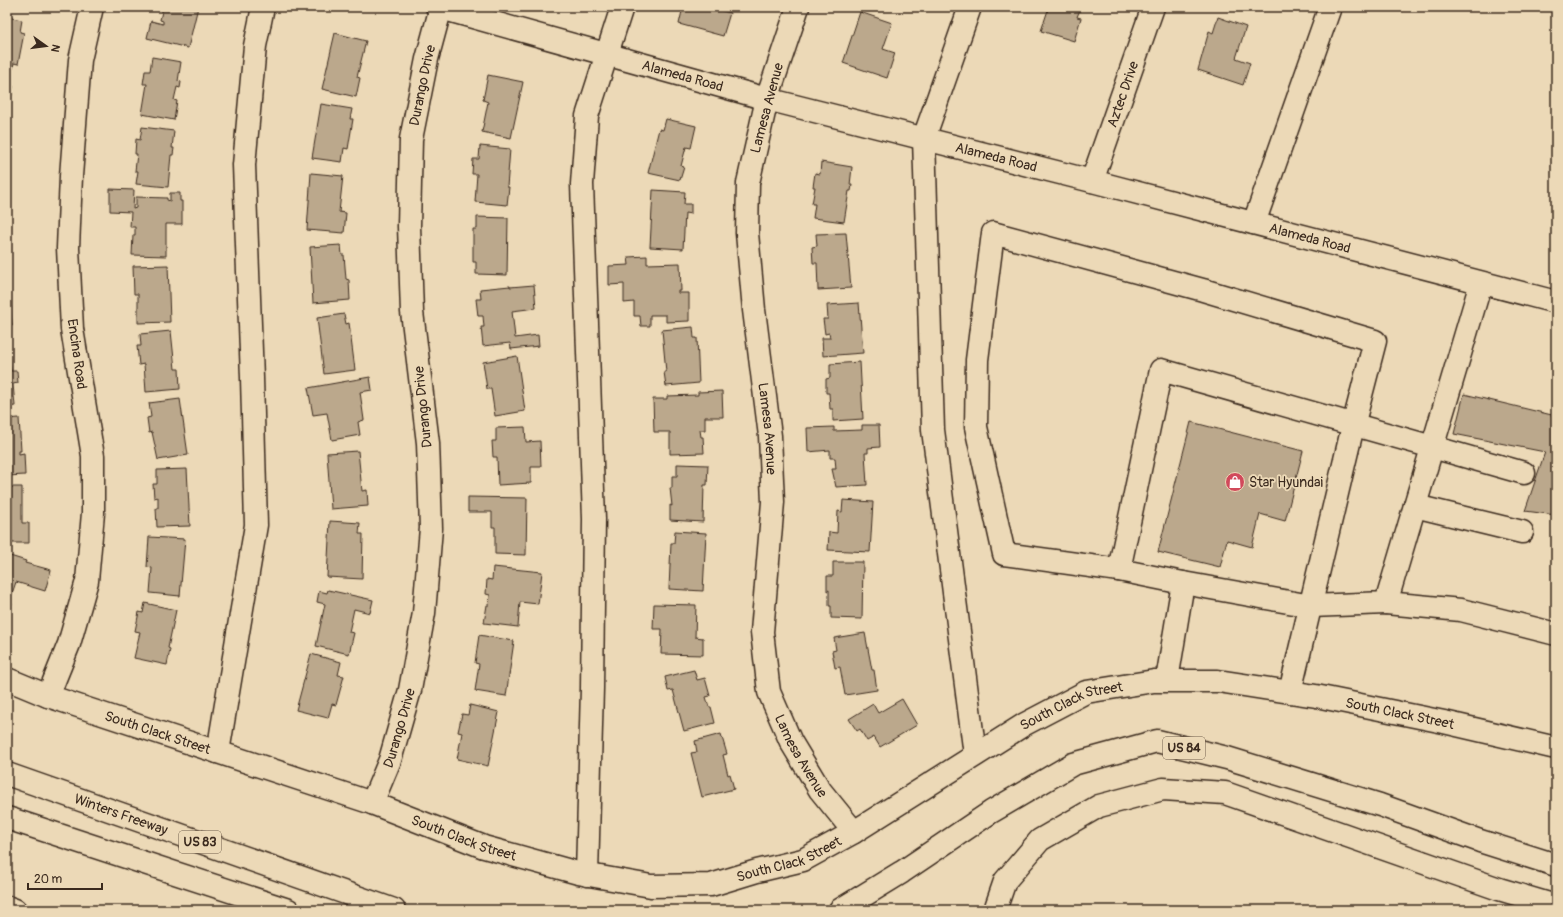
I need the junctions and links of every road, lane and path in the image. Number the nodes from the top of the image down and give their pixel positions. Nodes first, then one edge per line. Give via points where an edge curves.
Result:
1 (92, 7) edge
2 (263, 7) edge
3 (440, 7) edge
4 (622, 7) edge
5 (798, 7) edge
6 (970, 7) edge
7 (1153, 7) edge
8 (1330, 7) edge
9 (606, 54) junction
10 (767, 99) junction
11 (924, 138) junction
12 (1092, 181) junction
13 (1254, 223) junction
14 (1481, 283) junction
15 (1556, 302) edge
16 (1353, 426) junction
17 (1432, 448) junction
18 (1524, 473) dead end
19 (1415, 506) junction
20 (1522, 532) dead end
21 (1120, 570) junction
22 (1183, 583) junction
23 (1386, 603) junction
24 (1311, 606) junction
25 (1556, 634) edge
26 (7, 679) edge
27 (1167, 680) junction
28 (1290, 692) junction
29 (48, 696) junction
30 (1556, 748) edge
31 (218, 752) junction
32 (975, 755) junction
33 (7, 774) edge
34 (372, 803) junction
35 (7, 818) edge
36 (854, 832) junction
37 (1556, 865) edge
38 (587, 875) junction
39 (1556, 906) edge
40 (7, 907) edge
41 (14, 910) edge
42 (288, 910) edge
43 (394, 910) edge
44 (840, 910) edge
45 (995, 910) edge

1 - 29 main road, Encina Road via 80,60 68,248 72,329 93,456 93,513 87,581 69,644
2 - 31 main road via 255,46 244,165 256,525
3 - 9 main road, Alameda Road
3 - 34 main road, Durango Drive via 411,139 409,226 412,312 428,443 430,520 424,613 410,690 390,760
4 - 9 main road
5 - 10 main road, Lamesa Avenue
6 - 11 main road
7 - 12 main road, Aztec Drive
8 - 13 main road
9 - 10 main road, Alameda Road
9 - 38 main road via 587,116 582,184 594,519
10 - 11 main road, Alameda Road
10 - 36 main road, Lamesa Avenue via 748,183 748,233 754,310 770,436 773,502 762,632 769,692 791,742 820,790
11 - 12 main road, Alameda Road
11 - 32 main road via 933,430
12 - 13 main road, Alameda Road
13 - 14 main road, Alameda Road
14 - 15 main road, Alameda Road
14 - 17 main road
16 - 17 main road
16 - 21 main road via 1161,370
16 - 21 main road via 1375,341 1203,290 993,233 977,360 976,427 1004,554
16 - 24 main road
17 - 18 main road
17 - 19 main road
19 - 20 main road
19 - 23 main road
21 - 22 main road
22 - 24 main road
22 - 27 main road
23 - 24 main road
23 - 25 main road via 1461,610
24 - 28 main road
26 - 29 main road, South Clack Street
27 - 28 main road, South Clack Street via 1218,681
27 - 32 main road, South Clack Street via 1086,692 1025,724
28 - 30 main road, South Clack Street via 1436,720
29 - 31 main road, South Clack Street
31 - 34 main road, South Clack Street
32 - 36 main road, South Clack Street
33 - 43 main road, Winters Freeway / US 83
34 - 38 main road, South Clack Street via 484,847
35 - 42 main road, US 83
36 - 38 main road, South Clack Street via 802,860 711,885 651,886
37 - 44 main road, US 84 via 1380,805 1227,758 1157,741 1073,764 991,812
39 - 45 main road via 1499,889 1224,793 1163,789 1099,806 1040,840 1005,881
40 - 41 main road

